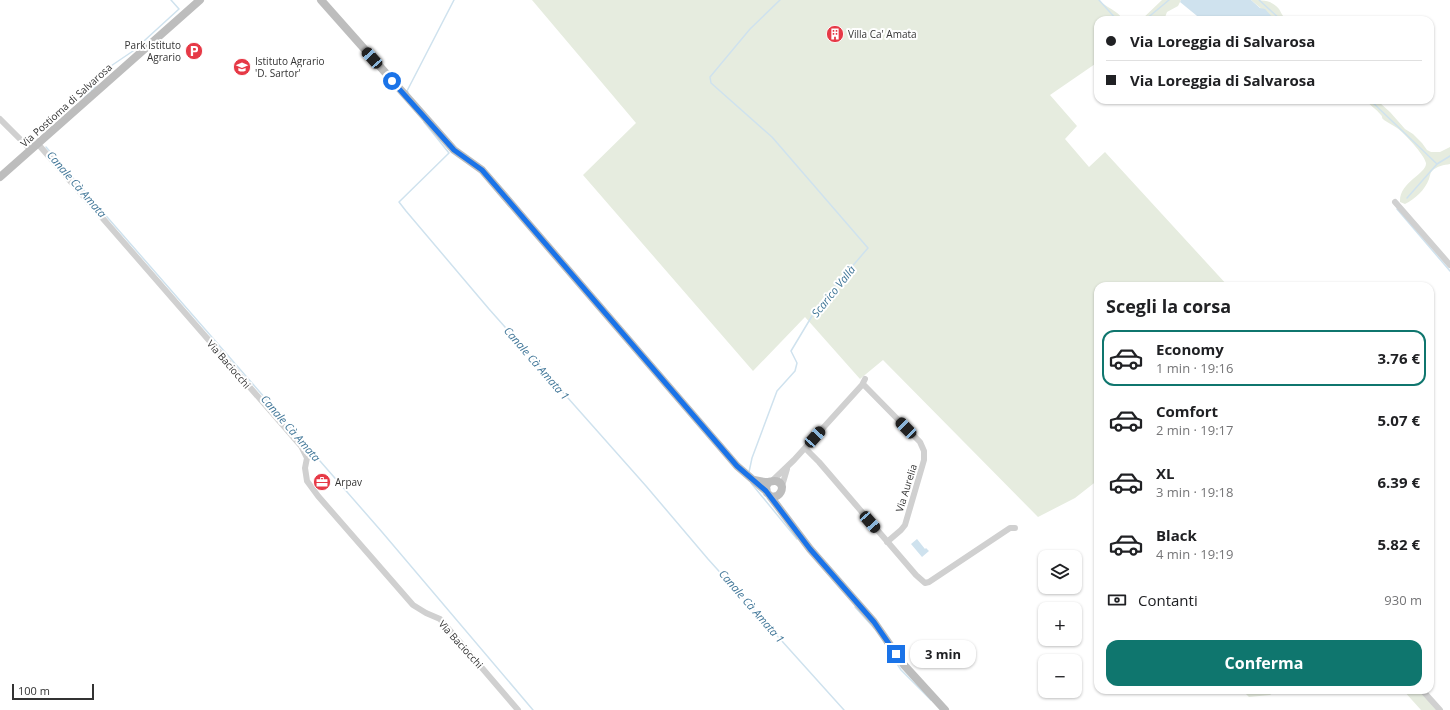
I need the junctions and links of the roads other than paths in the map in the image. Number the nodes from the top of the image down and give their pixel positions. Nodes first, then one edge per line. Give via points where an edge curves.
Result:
1 (200, 0) edge
2 (321, 0) edge
3 (0, 119) edge
4 (38, 144) junction
5 (31, 150) junction
6 (0, 177) edge
7 (1395, 202) dead end
8 (1450, 265) edge
9 (805, 448) junction
10 (787, 468) junction
11 (751, 478) junction
12 (770, 481) junction
13 (781, 489) junction
14 (768, 493) junction
15 (785, 514) junction
16 (1015, 528) dead end
17 (887, 542) junction
18 (1426, 694) edge
19 (518, 710) edge
20 (945, 710) edge
21 (1440, 710) edge

1 - 4 street, Via Postioma di Salvarosa
2 - 11 street via 454,150 482,170 737,466
3 - 5 street
4 - 5 street, Via Postioma di Salvarosa
4 - 19 street, Via Baciocchi via 300,446 307,458 307,481 318,496 413,605 440,619
5 - 6 street, Via Postioma di Salvarosa
7 - 8 street
9 - 10 street
9 - 17 street
9 - 17 street, Via Aurelia via 864,381 920,442 924,451 924,462 905,525
10 - 12 street
10 - 13 street
11 - 12 street
11 - 14 street
12 - 13 street via 779,482
12 - 14 street via 766,486
13 - 14 street via 775,497
13 - 15 street
14 - 15 street
15 - 20 street via 810,549 874,622 904,665
16 - 17 street via 1010,528 926,583 917,577
18 - 21 street

